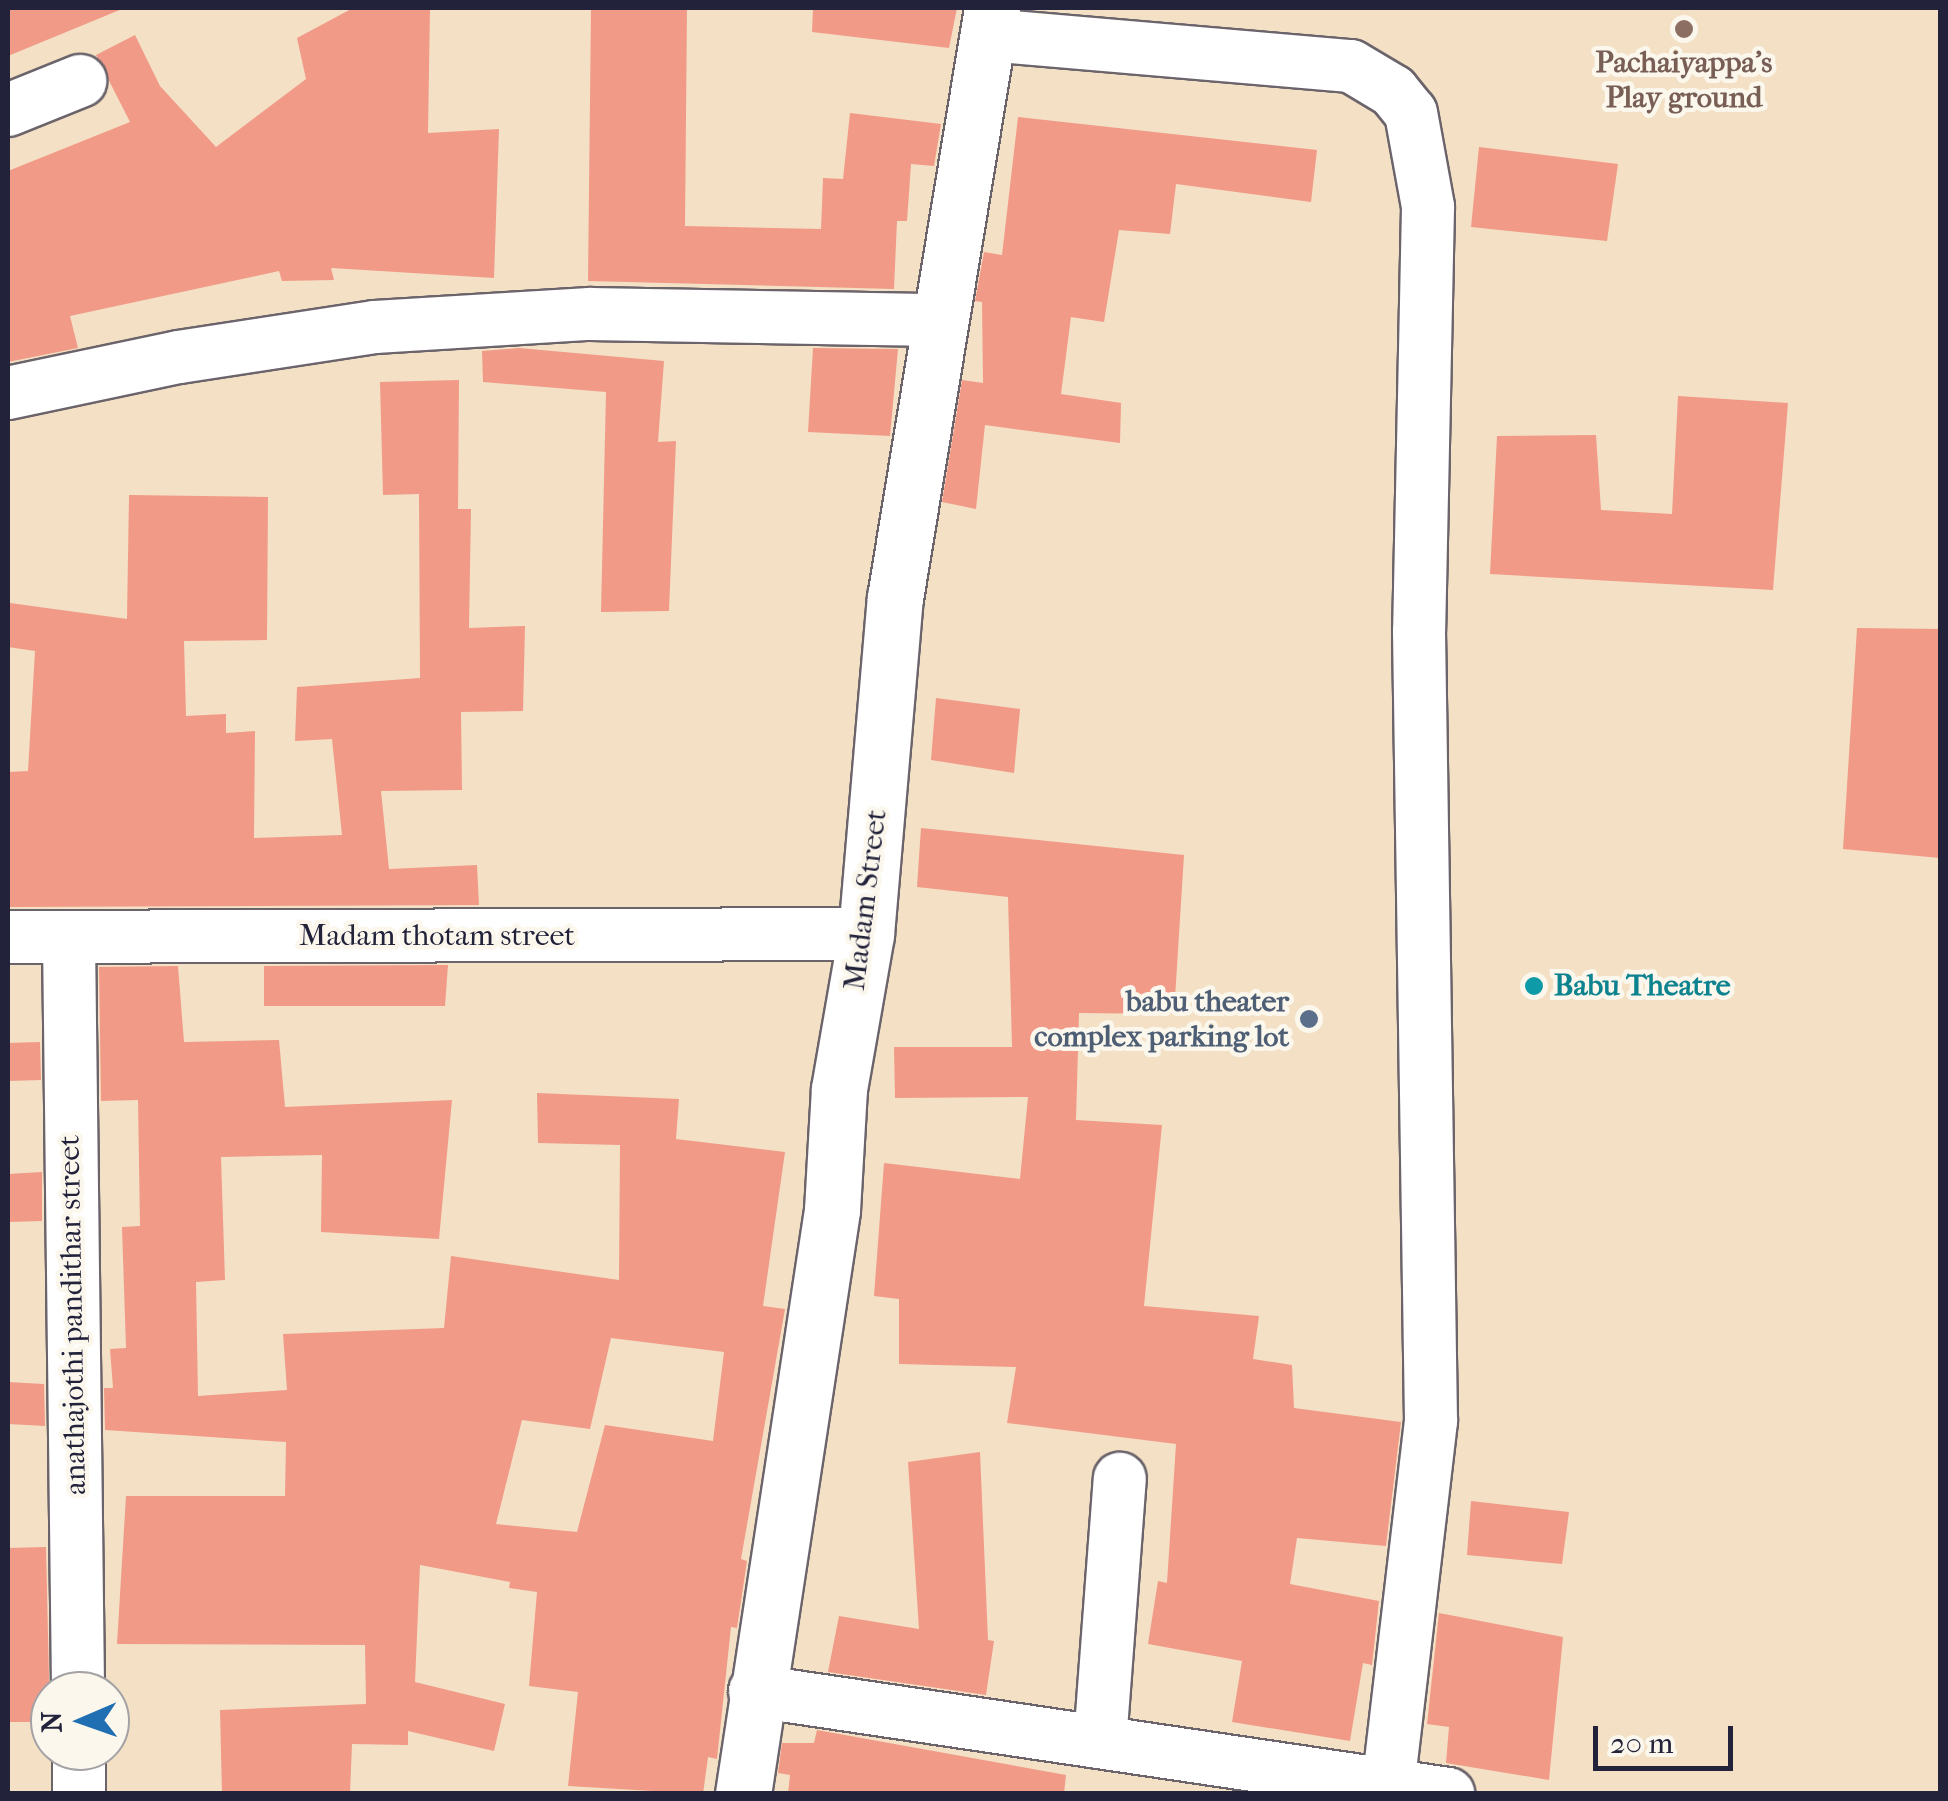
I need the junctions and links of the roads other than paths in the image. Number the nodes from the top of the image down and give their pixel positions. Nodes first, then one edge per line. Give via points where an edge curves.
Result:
1 (990, 22) edge
2 (80, 81) dead end
3 (8, 110) edge
4 (942, 320) junction
5 (8, 393) edge
6 (866, 934) junction
7 (8, 937) edge
8 (69, 939) junction
9 (1120, 1479) dead end
10 (78, 1671) edge
11 (754, 1691) junction
12 (1100, 1742) junction
13 (1388, 1784) junction
14 (744, 1794) edge
15 (1448, 1794) edge

1 - 4 street, Madam Street
1 - 13 street via 1351,66 1393,92 1410,113 1428,206 1419,631 1431,1422
2 - 3 street
4 - 5 street via 590,314 374,327 179,356
4 - 6 street, Madam Street via 895,598
6 - 8 street, Madam thotam street
6 - 11 street, Madam Street via 839,1090 832,1210
7 - 8 street, Madam thotam street
8 - 10 street, anathajothi pandithar street
9 - 12 street
11 - 12 street
11 - 14 street, Madam Street
12 - 13 street
13 - 15 street

